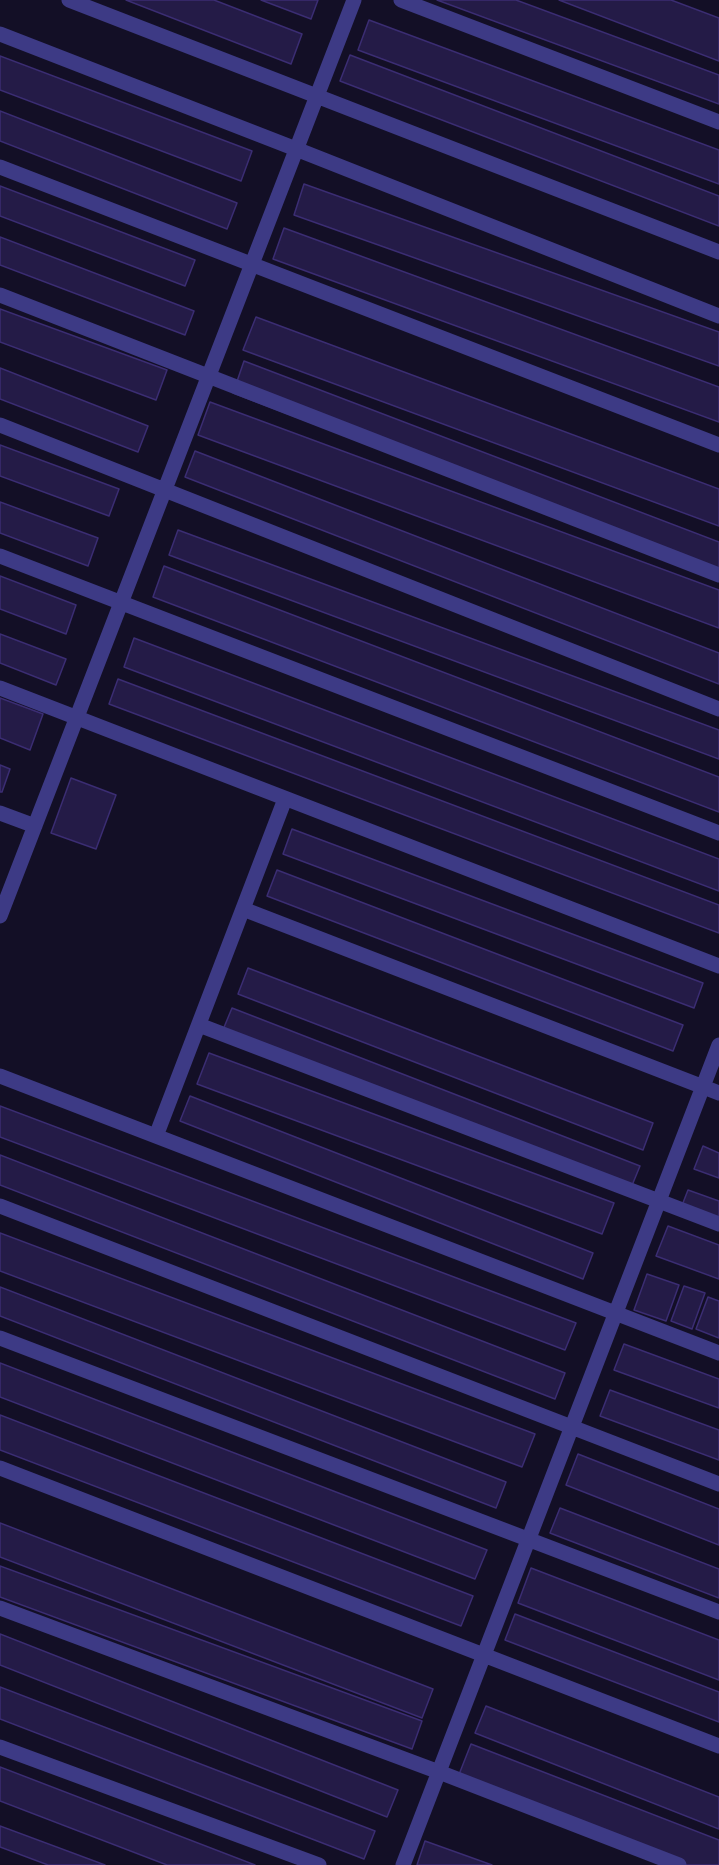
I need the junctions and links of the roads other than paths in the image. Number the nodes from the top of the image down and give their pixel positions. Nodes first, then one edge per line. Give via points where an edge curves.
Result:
1 (69, 0) edge
2 (354, 0) edge
3 (401, 0) edge
4 (0, 34) edge
5 (317, 96) junction
6 (719, 122) edge
7 (296, 149) junction
8 (0, 167) edge
9 (719, 252) edge
10 (252, 265) junction
11 (0, 295) edge
12 (719, 316) edge
13 (209, 376) junction
14 (0, 426) edge
15 (719, 445) edge
16 (164, 490) junction
17 (0, 556) edge
18 (719, 575) edge
19 (121, 603) junction
20 (0, 688) edge
21 (719, 709) edge
22 (76, 717) junction
23 (285, 799) junction
24 (0, 813) edge
25 (34, 826) junction
26 (719, 833) edge
27 (243, 909) junction
28 (0, 916) edge
29 (719, 966) edge
30 (198, 1025) junction
31 (719, 1045) edge
32 (0, 1076) edge
33 (703, 1087) junction
34 (719, 1093) edge
35 (156, 1136) junction
36 (659, 1201) junction
37 (0, 1206) edge
38 (719, 1224) edge
39 (616, 1314) junction
40 (0, 1338) edge
41 (719, 1353) edge
42 (572, 1427) junction
43 (0, 1468) edge
44 (719, 1484) edge
45 (529, 1539) junction
46 (0, 1608) edge
47 (719, 1612) edge
48 (484, 1655) junction
49 (719, 1746) edge
50 (0, 1747) edge
51 (439, 1772) junction
52 (320, 1865) edge
53 (403, 1865) edge
54 (679, 1865) edge

1 - 5 street
2 - 5 street
3 - 6 street
4 - 7 street
5 - 7 street
5 - 9 street
7 - 10 street
7 - 12 street
8 - 10 street
10 - 13 street
10 - 15 street
11 - 13 street
13 - 16 street
13 - 18 street
14 - 16 street
16 - 19 street
16 - 21 street
17 - 19 street
19 - 22 street
19 - 26 street
20 - 22 street
22 - 23 street
22 - 25 street
23 - 27 street
23 - 29 street
24 - 25 street
25 - 28 street
27 - 30 street
27 - 33 street
30 - 35 street
30 - 36 street
31 - 33 street
32 - 35 street
33 - 34 street
33 - 36 street
35 - 39 street
36 - 38 street
36 - 39 street
37 - 42 street
39 - 41 street
39 - 42 street
40 - 45 street
42 - 44 street
42 - 45 street
43 - 48 street
45 - 47 street
45 - 48 street
46 - 51 street
48 - 49 street
48 - 51 street
50 - 52 street
51 - 53 street
51 - 54 street

